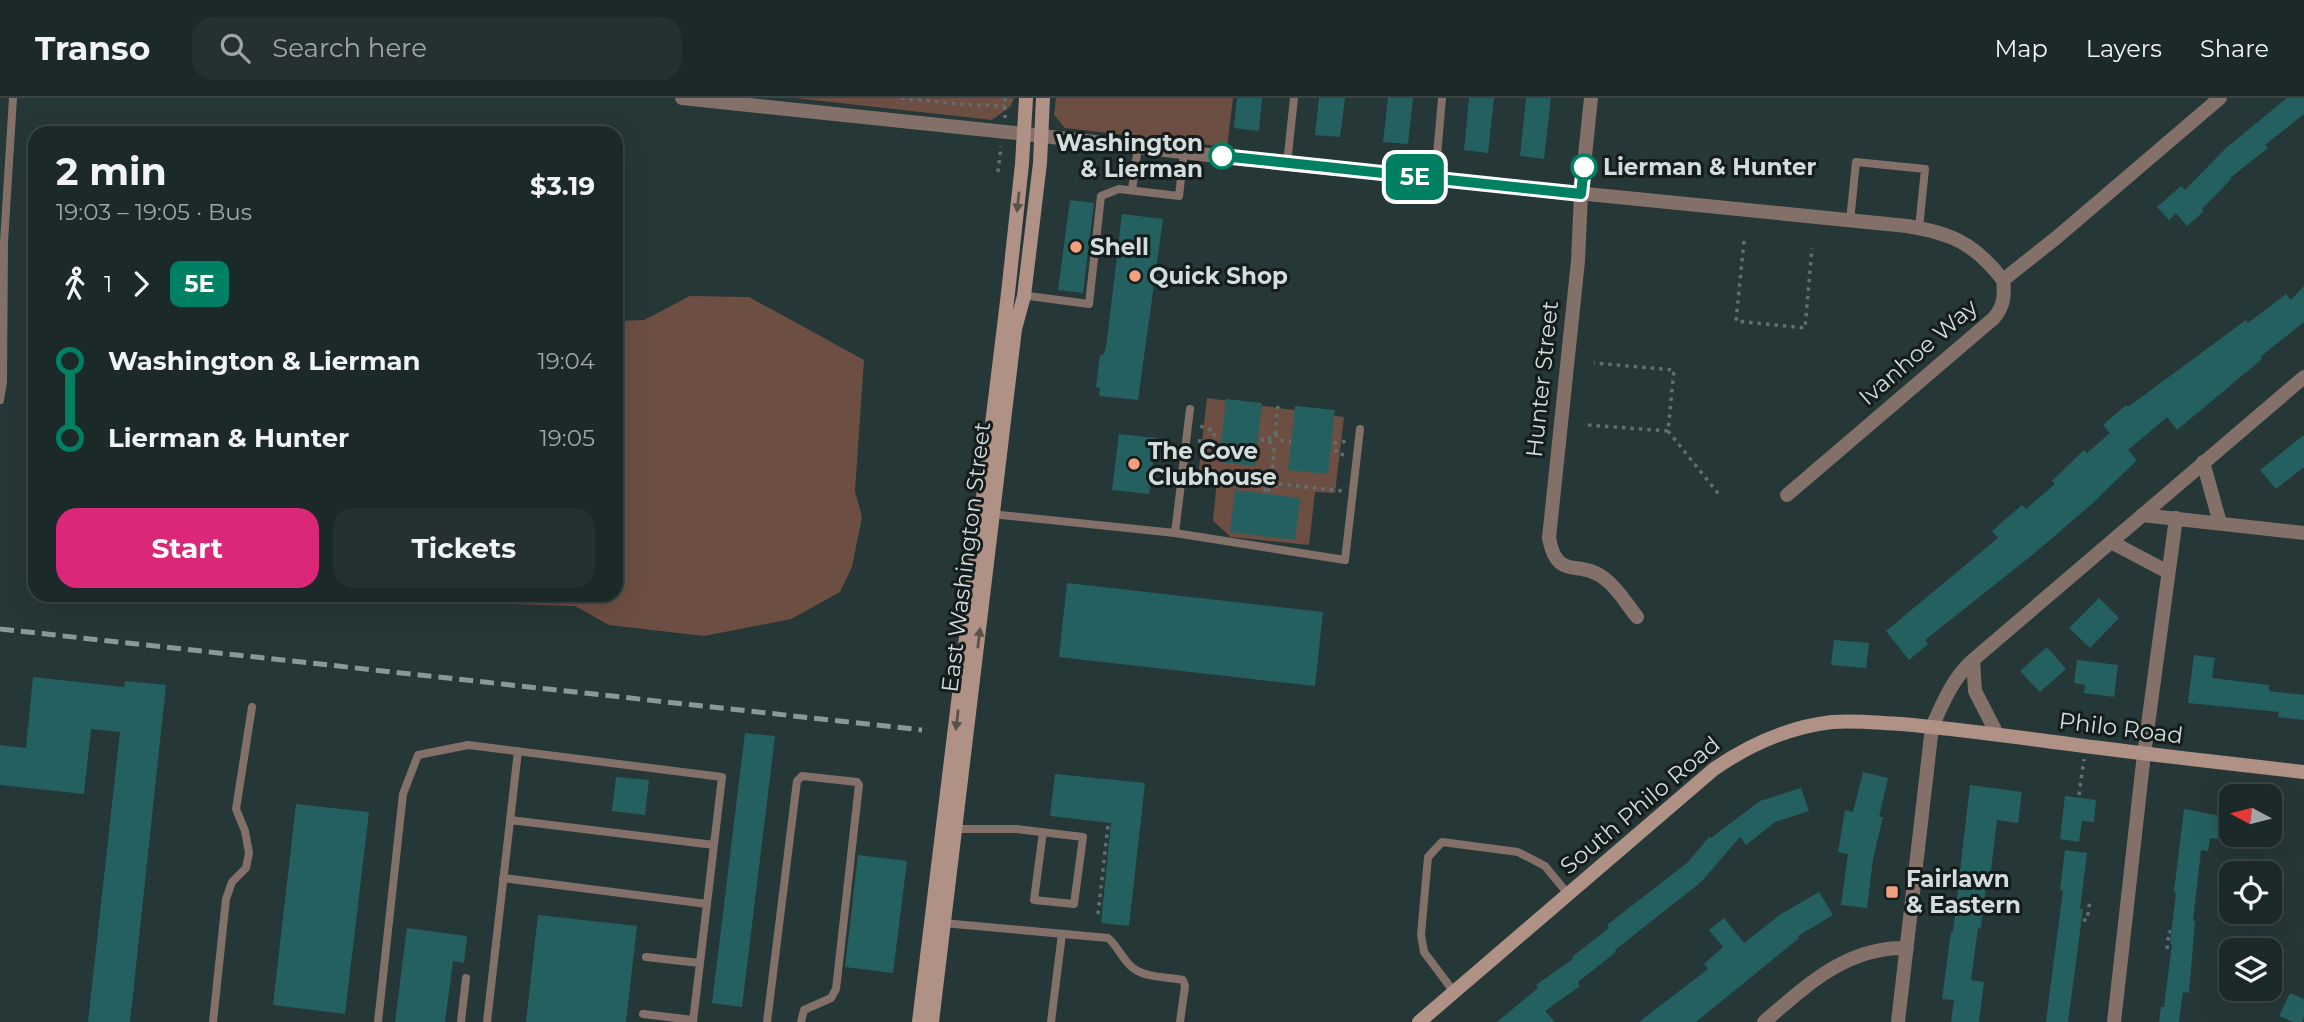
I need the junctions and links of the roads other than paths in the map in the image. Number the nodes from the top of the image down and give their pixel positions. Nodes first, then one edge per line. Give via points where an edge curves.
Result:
1 (13, 98) edge
2 (682, 98) edge
3 (1026, 98) edge
4 (1043, 98) edge
5 (1294, 98) edge
6 (1442, 98) edge
7 (1591, 98) edge
8 (2220, 98) edge
9 (1025, 134) junction
10 (1042, 136) junction
11 (1138, 147) junction
12 (1184, 152) junction
13 (1287, 164) junction
14 (4, 170) edge
15 (1435, 179) junction
16 (1132, 190) junction
17 (1581, 194) junction
18 (1850, 221) junction
19 (1919, 228) junction
20 (2003, 280) junction
21 (1008, 293) junction
22 (1024, 296) junction
23 (2304, 377) edge
24 (0, 400) edge
25 (1190, 409) dead end
26 (1360, 429) dead end
27 (2203, 462) junction
28 (1787, 495) dead end
29 (988, 513) junction
30 (2143, 515) junction
31 (2176, 519) junction
32 (2220, 523) junction
33 (1175, 533) junction
34 (2304, 533) edge
35 (2111, 542) junction
36 (2168, 572) junction
37 (1637, 617) dead end
38 (1973, 660) junction
39 (252, 708) dead end
40 (1932, 727) junction
41 (1997, 734) junction
42 (518, 751) junction
43 (2144, 754) junction
44 (2304, 772) edge
45 (510, 820) junction
46 (950, 829) junction
47 (1043, 832) junction
48 (714, 845) junction
49 (503, 878) junction
50 (1568, 894) junction
51 (707, 904) junction
52 (938, 922) junction
53 (1062, 934) junction
54 (1907, 947) junction
55 (646, 957) dead end
56 (700, 963) junction
57 (466, 978) dead end
58 (1454, 992) junction
59 (643, 1014) dead end
60 (693, 1021) edge
61 (213, 1022) edge
62 (378, 1022) edge
63 (461, 1022) edge
64 (487, 1022) edge
65 (767, 1022) edge
66 (801, 1022) edge
67 (919, 1022) edge
68 (932, 1022) edge
69 (1051, 1022) edge
70 (1180, 1022) edge
71 (1419, 1022) edge
72 (1764, 1022) edge
73 (1898, 1022) edge
74 (2114, 1022) edge

1 - 14 lane
2 - 9 street
3 - 9 main road, East Washington Street
4 - 10 main road, East Washington Street
5 - 13 lane
6 - 15 lane
7 - 17 street, Hunter Street
8 - 20 street
9 - 10 street
9 -> 21 main road, East Washington Street
10 - 11 street
10 - 22 main road, East Washington Street
11 - 12 street
11 - 16 lane
12 - 13 street
12 - 16 lane via 1180,197
13 - 15 street
14 - 24 lane
15 - 17 street
16 - 22 lane via 1101,196 1089,304
17 - 18 street
17 - 37 street, Hunter Street via 1549,538 1558,562 1591,570 1608,580
18 - 19 street
18 - 19 lane via 1856,162 1898,166 1925,169
19 - 20 street via 1972,247
20 - 28 street, Ivanhoe Way via 2005,296 1994,318
21 - 22 lane
21 - 29 main road, East Washington Street
22 - 29 main road, East Washington Street
23 - 27 street
25 - 33 lane
26 - 33 lane via 1345,560
27 - 30 street
27 - 32 street
29 - 33 lane
29 - 46 main road, East Washington Street
30 - 31 street
30 - 35 street
31 - 32 street
31 - 36 street
32 - 34 street
35 - 36 street
35 - 38 street
36 - 43 street
38 - 40 street via 1952,685
38 - 41 street via 1975,691
39 - 61 lane via 236,809 249,853 246,868 232,882 226,899
40 - 41 main road, Philo Road
40 - 50 main road, South Philo Road via 1832,722 1766,739 1714,769
40 - 54 street
41 - 43 main road, Philo Road
42 - 45 lane
42 - 48 lane via 722,777
42 - 62 lane via 468,745 418,755 403,794
43 - 44 main road, Philo Road
43 - 74 street
45 - 48 lane
45 - 49 lane
46 - 47 lane
46 - 52 main road, East Washington Street
47 - 47 lane via 1083,837 1074,904 1034,900
48 - 51 lane
49 - 51 lane
49 - 64 lane
50 - 58 main road, South Philo Road
50 - 58 lane via 1545,866 1518,852 1442,842 1428,857 1421,935 1424,952
51 - 56 lane
52 - 53 lane
52 - 67 main road, East Washington Street
52 - 68 main road, East Washington Street
53 - 69 lane
53 - 70 lane via 1108,939 1132,968 1183,980
54 - 72 street via 1878,949 1845,960
54 - 73 street
55 - 56 lane
56 - 60 lane
57 - 63 lane
58 - 71 main road, South Philo Road
59 - 60 lane
65 - 66 lane via 797,780 802,776 857,782 836,989 831,998 804,1010

